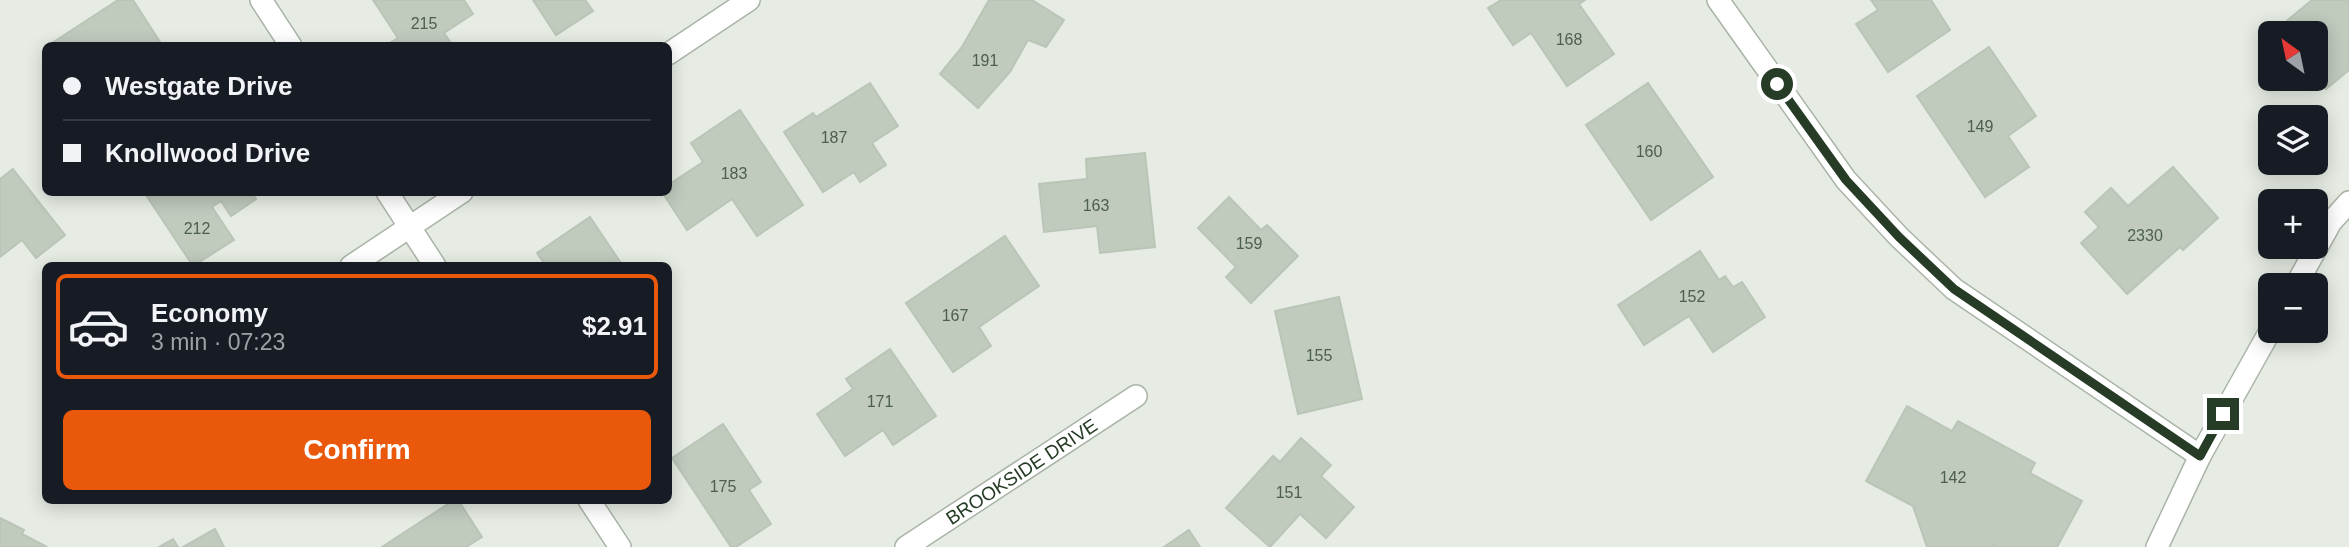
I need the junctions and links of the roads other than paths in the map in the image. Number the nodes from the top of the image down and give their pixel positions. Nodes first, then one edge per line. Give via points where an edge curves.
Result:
1 (261, 0) edge
2 (748, 0) edge
3 (1718, 0) edge
4 (288, 42) edge
5 (672, 51) edge
6 (390, 196) edge
7 (456, 196) edge
8 (2349, 202) edge
9 (410, 228) junction
10 (357, 262) edge
11 (432, 262) edge
12 (2303, 273) edge
13 (2263, 343) edge
14 (1136, 396) dead end
15 (2200, 456) junction
16 (592, 504) edge
17 (620, 547) edge
18 (906, 547) edge
19 (2157, 547) edge

1 - 4 street
2 - 5 street
3 - 15 street via 1846,180 1899,237 1954,289
6 - 9 street
7 - 9 street
8 - 12 street via 2331,222
9 - 10 street
9 - 11 street
13 - 15 street
14 - 18 street, BROOKSIDE DRIVE
15 - 19 street
16 - 17 street

